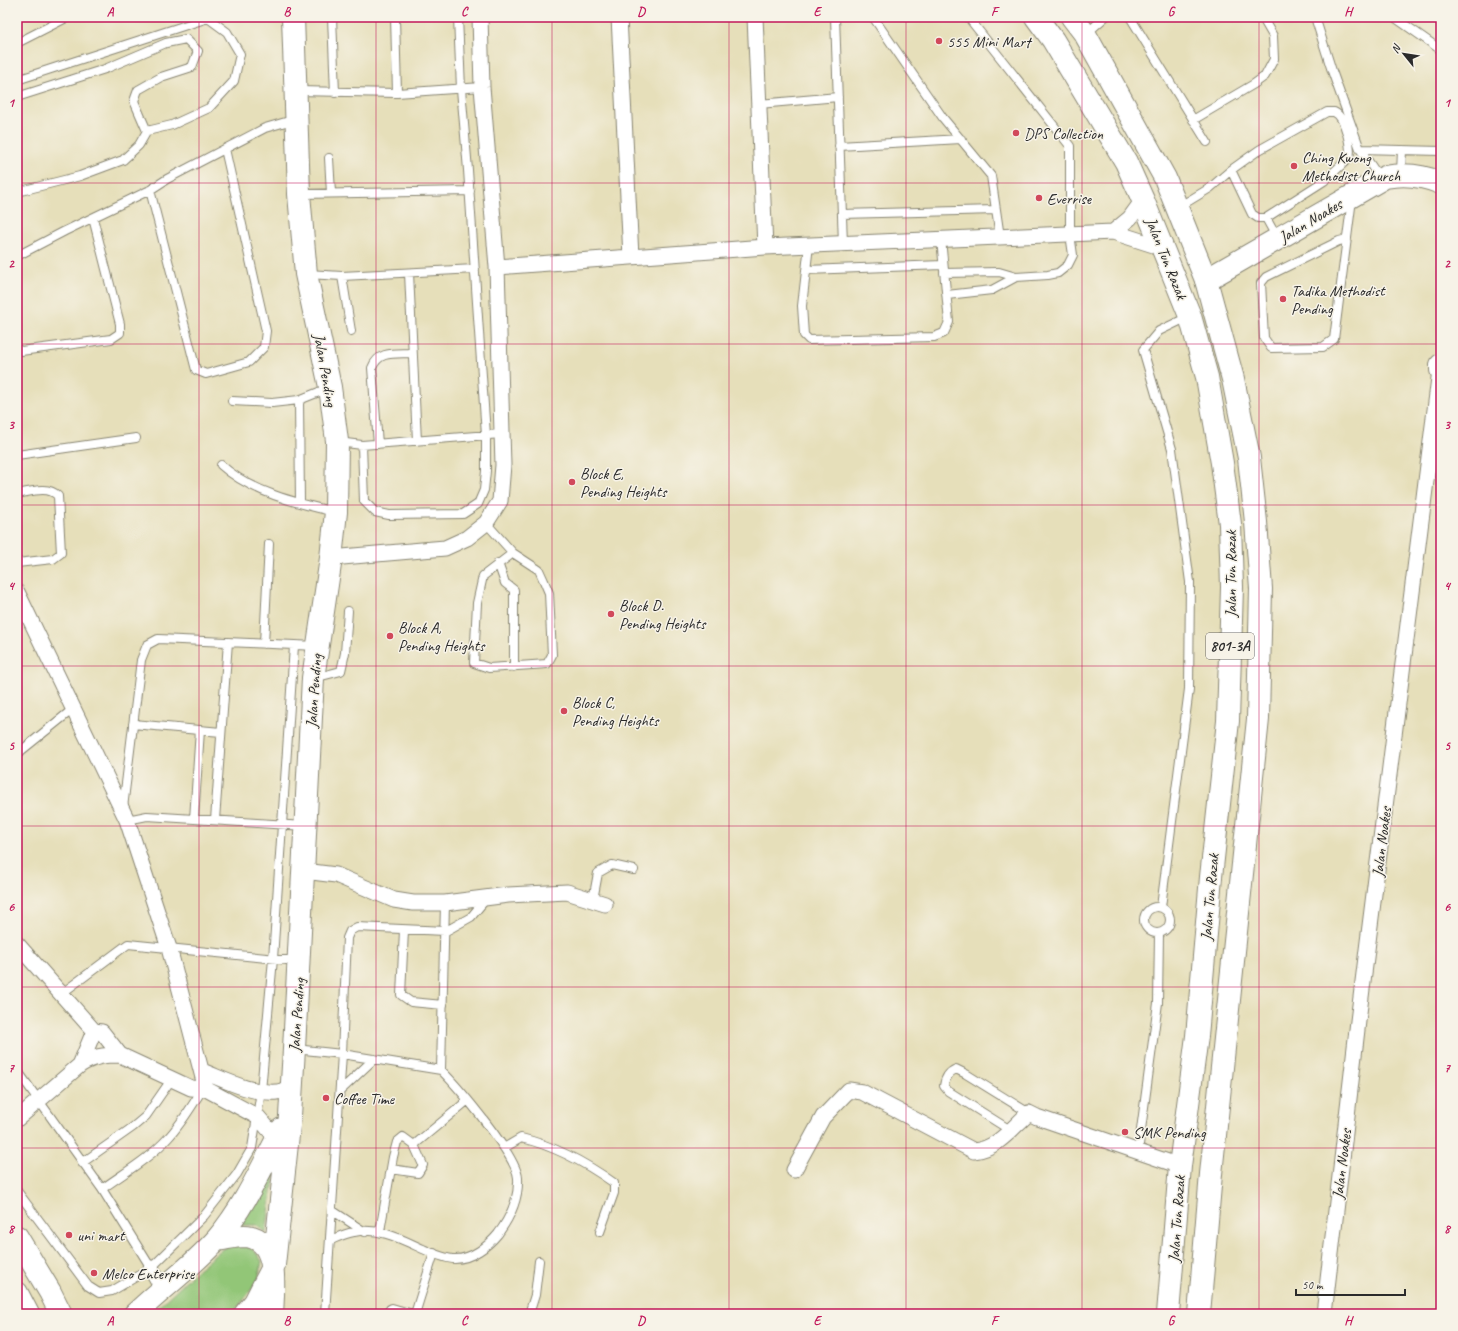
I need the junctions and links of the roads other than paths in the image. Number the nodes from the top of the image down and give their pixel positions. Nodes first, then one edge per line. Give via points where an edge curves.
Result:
1 (68, 17) edge
2 (293, 17) edge
3 (332, 17) edge
4 (395, 17) edge
5 (458, 17) edge
6 (480, 17) edge
7 (619, 17) edge
8 (755, 17) edge
9 (835, 17) edge
10 (873, 17) edge
11 (968, 17) edge
12 (1036, 17) edge
13 (1072, 17) edge
14 (1105, 17) edge
15 (1130, 17) edge
16 (1262, 17) edge
17 (1315, 17) edge
18 (1394, 17) edge
19 (1085, 34) junction
20 (17, 43) edge
21 (1441, 50) edge
22 (17, 80) edge
23 (482, 87) junction
24 (461, 90) junction
25 (297, 91) junction
26 (335, 93) junction
27 (397, 93) junction
28 (17, 97) edge
29 (838, 97) junction
30 (759, 104) junction
31 (297, 119) junction
32 (1193, 120) junction
33 (146, 130) junction
34 (961, 139) junction
35 (1207, 142) dead end
36 (840, 146) junction
37 (1360, 149) junction
38 (225, 150) junction
39 (1402, 150) junction
40 (1441, 150) edge
41 (329, 158) dead end
42 (1231, 170) junction
43 (1401, 174) junction
44 (1441, 183) edge
45 (1372, 185) junction
46 (150, 190) junction
47 (470, 191) junction
48 (17, 192) edge
49 (331, 193) junction
50 (299, 194) junction
51 (1353, 195) junction
52 (1143, 200) junction
53 (1176, 208) junction
54 (996, 210) junction
55 (842, 214) junction
56 (93, 218) junction
57 (1266, 218) junction
58 (1113, 232) junction
59 (1070, 234) junction
60 (1000, 237) junction
61 (1347, 239) junction
62 (941, 240) junction
63 (1278, 240) junction
64 (843, 244) junction
65 (809, 245) junction
66 (765, 247) junction
67 (1163, 248) junction
68 (17, 256) edge
69 (631, 257) junction
70 (497, 267) junction
71 (475, 269) junction
72 (944, 269) junction
73 (806, 270) junction
74 (409, 273) junction
75 (306, 274) junction
76 (342, 276) junction
77 (1016, 277) junction
78 (1206, 280) junction
79 (947, 295) junction
80 (1190, 316) junction
81 (351, 331) dead end
82 (17, 349) edge
83 (412, 353) junction
84 (1441, 369) edge
85 (330, 387) junction
86 (299, 400) junction
87 (232, 401) dead end
88 (501, 434) junction
89 (486, 435) junction
90 (136, 438) dead end
91 (417, 441) junction
92 (337, 442) junction
93 (378, 444) junction
94 (362, 445) junction
95 (17, 455) edge
96 (221, 465) dead end
97 (17, 494) edge
98 (300, 504) junction
99 (336, 512) junction
100 (486, 523) junction
101 (269, 544) dead end
102 (513, 553) junction
103 (331, 558) junction
104 (17, 563) edge
105 (498, 563) junction
106 (18, 596) edge
107 (348, 611) dead end
108 (228, 642) junction
109 (264, 644) junction
110 (294, 646) junction
111 (317, 646) junction
112 (514, 667) junction
113 (313, 678) junction
114 (73, 709) junction
115 (133, 724) junction
116 (200, 730) junction
117 (221, 732) junction
118 (17, 754) edge
119 (125, 815) junction
120 (194, 819) junction
121 (215, 820) junction
122 (281, 824) junction
123 (304, 826) junction
124 (634, 870) dead end
125 (304, 871) junction
126 (487, 898) junction
127 (599, 902) joint
128 (445, 903) junction
129 (1161, 907) junction
130 (404, 930) junction
131 (446, 931) junction
132 (1159, 933) junction
133 (17, 944) edge
134 (169, 948) junction
135 (273, 959) junction
136 (300, 961) junction
137 (61, 994) junction
138 (443, 1005) junction
139 (94, 1031) junction
140 (294, 1049) junction
141 (342, 1054) junction
142 (120, 1055) junction
143 (374, 1060) junction
144 (80, 1065) junction
145 (17, 1070) edge
146 (441, 1070) junction
147 (202, 1071) junction
148 (171, 1080) junction
149 (292, 1086) junction
150 (204, 1089) junction
151 (261, 1091) junction
152 (340, 1091) junction
153 (40, 1101) junction
154 (467, 1101) junction
155 (1029, 1113) junction
156 (290, 1116) junction
157 (258, 1117) junction
158 (17, 1119) edge
159 (1010, 1130) junction
160 (277, 1139) junction
161 (414, 1145) junction
162 (504, 1148) junction
163 (1138, 1152) junction
164 (82, 1163) junction
165 (1180, 1166) junction
166 (391, 1169) junction
167 (794, 1170) dead end
168 (102, 1188) junction
169 (17, 1191) edge
170 (333, 1211) junction
171 (380, 1231) junction
172 (365, 1232) junction
173 (600, 1232) dead end
174 (17, 1237) edge
175 (216, 1240) junction
176 (331, 1240) junction
177 (434, 1254) junction
178 (539, 1261) dead end
179 (274, 1265) junction
180 (151, 1268) junction
181 (163, 1289) junction
182 (50, 1292) junction
183 (17, 1293) edge
184 (136, 1311) edge
185 (28, 1314) edge
186 (61, 1314) edge
187 (70, 1314) edge
188 (245, 1314) edge
189 (272, 1314) edge
190 (325, 1314) edge
191 (387, 1314) edge
192 (414, 1314) edge
193 (529, 1314) edge
194 (1168, 1314) edge
195 (1199, 1314) edge
196 (1324, 1314) edge

1 - 20 lane
2 - 25 main road, Jalan Pending
3 - 26 lane
4 - 27 lane
5 - 24 lane
6 - 23 street
7 - 69 street
8 - 30 street
9 - 29 lane
10 - 34 lane via 943,118
11 - 59 lane via 1070,146
12 - 52 main road, Jalan Tun Razak / 801-3A via 1109,131
13 - 19 main road, Jalan Tun Razak
14 - 19 lane
15 - 32 lane
16 - 32 lane via 1273,36 1274,60 1265,76
17 - 37 lane
18 - 21 lane
19 - 53 main road, Jalan Tun Razak via 1164,178
22 - 33 lane via 208,18 227,32 240,54 234,81 208,108 172,125
23 - 24 lane
23 - 70 street
24 - 27 lane
24 - 47 lane
25 - 26 lane
25 - 31 main road, Jalan Pending
26 - 27 lane
28 - 33 lane via 105,69 166,43 186,39 198,51 192,67 161,77 138,90 134,101
29 - 30 lane
29 - 36 lane
30 - 66 street
31 - 38 lane via 265,128
31 - 50 main road, Jalan Pending
32 - 35 lane
33 - 48 lane via 140,145 123,160 80,176
34 - 36 lane
34 - 54 lane via 991,176
36 - 55 lane
37 - 39 lane
37 - 45 lane via 1375,171
38 - 46 lane
38 - 46 lane via 266,331 264,347 249,362 206,374 196,370
39 - 40 lane
39 - 43 lane
41 - 49 lane
42 - 53 lane via 1210,188
42 - 57 lane via 1252,214 1258,218
42 - 57 lane via 1259,150 1327,112 1334,112 1341,117 1351,146 1349,158 1324,181
43 - 44 main road, Jalan Noakes via 1428,177
43 - 45 main road, Jalan Noakes via 1385,177
45 - 51 main road, Jalan Noakes
46 - 56 lane
47 - 49 lane
47 - 71 lane
49 - 50 lane
50 - 75 main road, Jalan Pending
51 - 61 lane
51 - 63 main road, Jalan Noakes
52 - 58 street via 1130,218
52 - 67 main road, Jalan Tun Razak / 801-3A
53 - 78 main road, Jalan Tun Razak
54 - 55 lane
54 - 60 lane
55 - 64 lane
56 - 68 lane
56 - 82 lane via 120,324 120,333 111,339 21,351
57 - 63 lane
58 - 59 street
58 - 67 street
59 - 60 street
59 - 77 lane via 1073,255 1068,265 1058,273
60 - 62 street
61 - 61 lane via 1334,339 1323,347 1271,348 1264,338 1261,284 1266,277
62 - 64 street
62 - 72 lane
63 - 78 main road, Jalan Noakes
64 - 65 street
65 - 66 street
65 - 73 lane
66 - 69 street
67 - 80 main road, Jalan Tun Razak / 801-3A
69 - 70 street
70 - 88 street
71 - 74 lane
71 - 89 lane
72 - 73 lane
72 - 77 lane via 999,272
72 - 79 lane
73 - 79 lane via 802,306 804,335 809,340 934,337 944,333 949,322
74 - 76 lane
74 - 83 lane
75 - 76 lane
75 - 85 main road, Jalan Pending
76 - 81 lane
77 - 79 lane via 992,290
78 - 195 main road, Jalan Tun Razak via 1233,379 1249,458 1261,589 1258,719
80 - 129 lane via 1159,331 1143,350 1172,449 1190,582 1189,689
80 - 165 main road, Jalan Tun Razak / 801-3A via 1207,377 1222,463 1230,524 1232,587 1228,721
83 - 91 lane
83 - 93 lane via 381,355 375,360 372,368
84 - 196 street, Jalan Noakes via 1358,1021
85 - 86 lane
85 - 92 main road, Jalan Pending
86 - 87 lane via 272,403
86 - 98 lane
88 - 89 lane
88 - 100 street via 503,466 500,502
89 - 91 lane
89 - 94 lane via 484,490 478,504 463,514 389,515 375,512 364,501
90 - 95 lane
91 - 93 lane
92 - 94 lane
92 - 99 main road, Jalan Pending
93 - 94 lane
96 - 98 lane via 249,485
97 - 104 lane via 45,490 54,491 58,496 61,553 53,559
98 - 99 lane
99 - 103 main road, Jalan Pending
100 - 102 lane
100 - 103 street via 467,538 444,548
101 - 109 lane
102 - 105 lane
102 - 112 lane via 539,570 549,593 552,655 546,664
103 - 111 main road, Jalan Pending
105 - 112 lane via 505,583 514,590
105 - 112 lane via 483,576 478,596 474,663 489,668
106 - 114 street
107 - 113 lane via 346,653 341,671
108 - 109 lane
108 - 115 lane via 158,639 147,645 141,660
108 - 117 lane
109 - 110 lane
110 - 111 lane
110 - 122 lane
111 - 113 main road, Jalan Pending
113 - 123 main road, Jalan Pending
114 - 118 lane
114 - 119 street
115 - 116 lane
115 - 119 lane
116 - 117 lane
116 - 120 lane
117 - 121 lane
119 - 120 lane
119 - 134 street
120 - 121 lane
121 - 122 lane
122 - 123 lane
122 - 135 lane
123 - 125 main road, Jalan Pending
124 - 127 lane via 612,865 598,873
125 - 128 street via 336,875 394,900
125 - 136 main road, Jalan Pending
126 - 127 street via 568,892
126 - 128 street
126 - 131 lane via 471,917
128 - 131 lane
129 - 132 lane via 1168,912 1170,921 1167,929
129 - 132 lane via 1152,908 1144,917 1147,929
130 - 131 lane
130 - 138 lane via 401,995 411,1002
130 - 141 lane via 357,927 350,931 347,938
131 - 138 lane
132 - 163 lane via 1158,1003
133 - 137 street
134 - 135 lane
134 - 137 lane via 128,944
134 - 147 street
135 - 136 lane
135 - 151 lane
136 - 140 main road, Jalan Pending
137 - 139 street
138 - 146 lane
139 - 142 street via 102,1032
139 - 144 street
140 - 141 lane
140 - 149 main road, Jalan Pending
141 - 143 lane
141 - 152 lane
142 - 144 street via 102,1054
142 - 148 street
143 - 146 lane
143 - 152 lane
144 - 153 street
145 - 153 lane
146 - 154 lane
147 - 150 street
147 - 151 street
148 - 150 street via 191,1088
148 - 164 lane via 146,1116
149 - 151 street via 279,1092
149 - 156 main road, Jalan Pending
150 - 157 street
150 - 168 lane via 168,1139
151 - 157 lane
152 - 170 lane
153 - 158 street
153 - 164 lane
154 - 161 lane
154 - 162 lane
155 - 159 street
155 - 159 lane via 966,1074 956,1070 950,1072 944,1081 948,1091
155 - 163 street via 1037,1118
156 - 160 main road, Jalan Pending
156 - 179 main road
157 - 160 street
157 - 180 lane via 252,1148 237,1174 204,1216
159 - 167 street via 985,1150 974,1151 862,1092 849,1090 823,1117
160 - 175 main road, Jalan Pending via 238,1212
161 - 166 lane via 403,1137 397,1142
161 - 166 lane via 423,1165 418,1173
162 - 173 lane via 521,1138 544,1144 614,1183 614,1193
162 - 177 lane via 518,1177 514,1206 507,1222 488,1244 469,1256 455,1259
163 - 165 street
164 - 168 lane
165 - 194 main road, Jalan Tun Razak / 801-3A
166 - 171 lane
168 - 180 lane
169 - 180 lane via 88,1286 99,1293 112,1291
170 - 172 lane
170 - 176 lane
171 - 172 lane
171 - 177 lane
172 - 176 lane via 354,1232
174 - 182 main road
175 - 179 main road via 244,1236 257,1240 266,1249
175 - 181 main road, Jalan Pending
176 - 190 lane
177 - 192 lane
178 - 193 lane via 535,1295
179 - 188 main road via 255,1302
179 - 189 main road
180 - 181 street
181 - 184 main road, Jalan Pending
182 - 186 main road
182 - 187 main road
183 - 185 main road
191 - 192 lane via 392,1308

